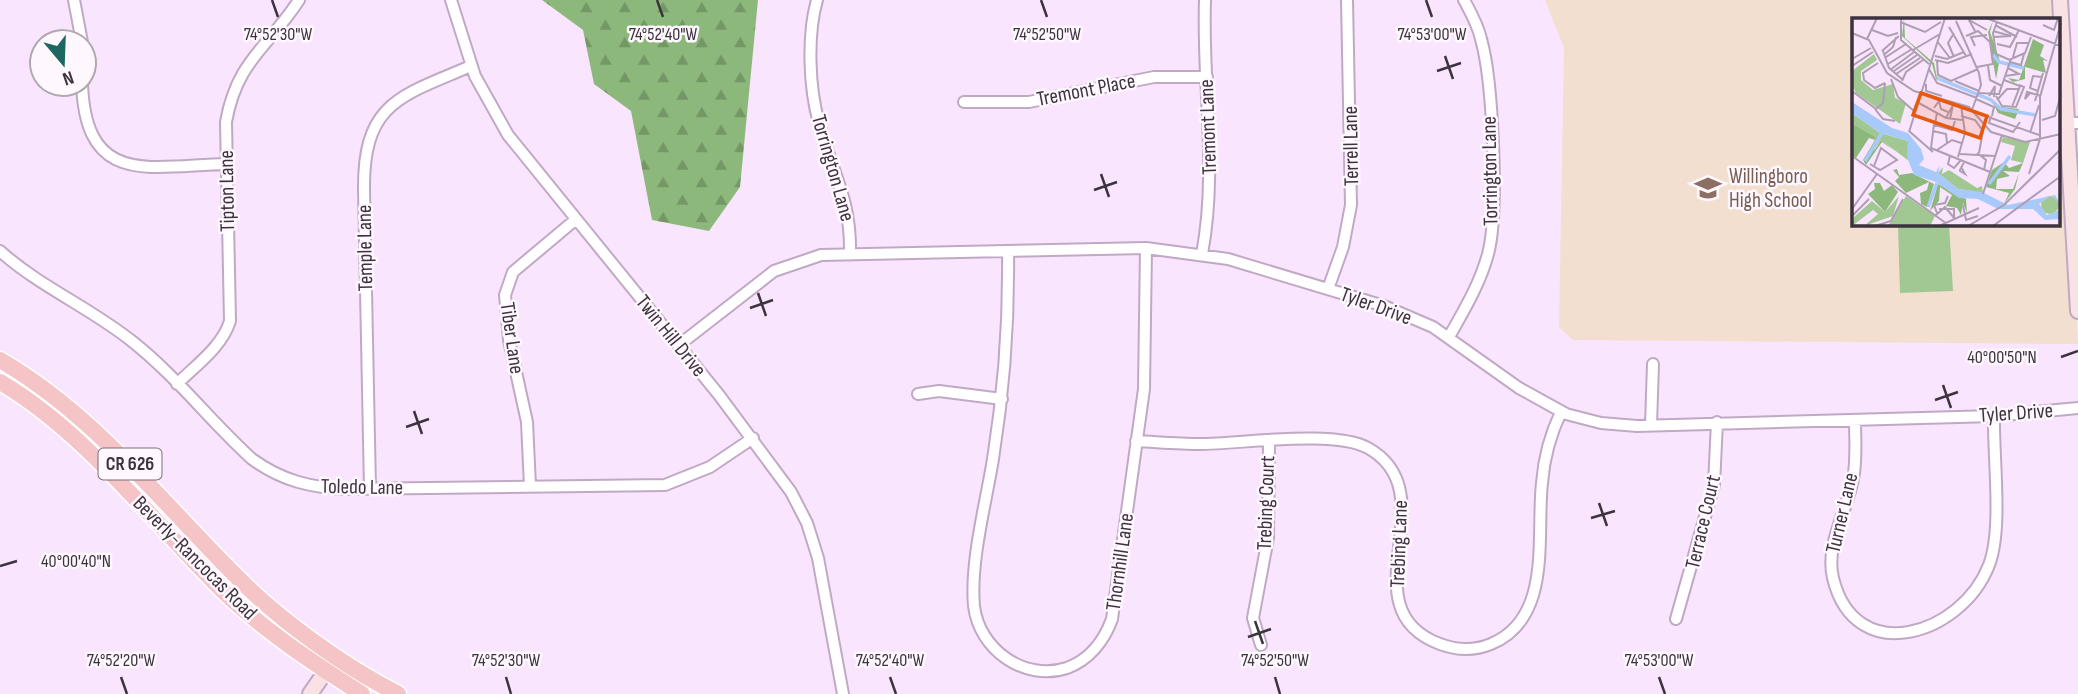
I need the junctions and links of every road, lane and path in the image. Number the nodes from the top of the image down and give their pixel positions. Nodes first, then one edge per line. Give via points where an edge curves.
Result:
1 (74, 0) edge
2 (299, 0) edge
3 (451, 0) edge
4 (817, 0) edge
5 (1205, 0) edge
6 (1347, 0) edge
7 (1464, 0) edge
8 (2060, 0) edge
9 (79, 28) edge
10 (471, 66) junction
11 (1207, 78) junction
12 (83, 98) edge
13 (964, 102) dead end
14 (2073, 123) edge
15 (226, 164) junction
16 (575, 220) junction
17 (1146, 248) junction
18 (0, 251) edge
19 (850, 253) junction
20 (1008, 253) junction
21 (1202, 254) junction
22 (1328, 289) junction
23 (2078, 311) edge
24 (1449, 337) junction
25 (678, 345) junction
26 (5, 363) edge
27 (1653, 364) dead end
28 (2, 383) edge
29 (177, 384) junction
30 (918, 394) dead end
31 (1002, 399) junction
32 (2078, 408) edge
33 (1561, 412) junction
34 (1994, 416) junction
35 (1855, 420) junction
36 (1717, 422) junction
37 (1651, 425) junction
38 (753, 438) junction
39 (1136, 441) junction
40 (1269, 442) junction
41 (530, 486) junction
42 (370, 489) junction
43 (237, 578) junction
44 (219, 587) junction
45 (1676, 619) dead end
46 (1261, 645) dead end
47 (326, 671) junction
48 (310, 694) edge
49 (362, 694) edge
50 (398, 694) edge
51 (843, 694) edge

1 - 9 street
2 - 15 street, Tipton Lane via 237,80 226,122
3 - 10 street, Twin Hill Drive
4 - 19 street, Torrington Lane via 813,23 816,106 848,209
5 - 11 street, Tremont Lane
6 - 22 street, Terrell Lane via 1352,205
7 - 24 street, Torrington Lane via 1481,38 1487,70 1492,224 1480,279
8 - 14 street
10 - 16 street, Twin Hill Drive via 508,135
10 - 42 street, Temple Lane via 398,98 377,121 368,147 364,190
11 - 13 street, Tremont Place via 1154,77 1029,102
11 - 21 street, Tremont Lane via 1210,198
12 - 15 street via 92,137 98,147 118,160 141,166
14 - 23 street
15 - 29 street, Tipton Lane via 230,321 218,345
16 - 25 street, Twin Hill Drive
16 - 41 street, Tiber Lane via 513,272 505,295 509,340 527,422
17 - 20 street, Tyler Drive
17 - 21 street, Tyler Drive
17 - 39 street, Thornhill Lane via 1146,361
18 - 29 street, Toledo Lane via 134,342
19 - 20 street, Tyler Drive
19 - 25 street, Tyler Drive via 804,259 774,271
20 - 31 street, Thornhill Lane
21 - 22 street, Tyler Drive
22 - 24 street, Tyler Drive via 1401,312
24 - 33 street, Tyler Drive
25 - 38 street, Twin Hill Drive
26 - 43 main road, Beverly-Rancocas Road / CR 626 via 115,449
27 - 37 street
28 - 44 main road, Beverly-Rancocas Road / CR 626 via 94,456
29 - 42 street, Toledo Lane via 267,470 315,487
30 - 31 street via 939,391
31 - 39 street, Thornhill Lane via 979,542 974,606 989,643 1018,666 1043,670 1069,667 1091,653 1107,632 1117,592
32 - 34 street, Tyler Drive
33 - 37 street, Tyler Drive via 1619,426
33 - 40 street, Trebing Lane via 1545,459 1534,597 1512,632 1474,649 1447,647 1423,636 1399,604 1394,577 1403,521 1402,493 1380,457 1343,441
34 - 35 street, Tyler Drive
34 - 35 street, Turner Lane via 1995,534 1989,565 1973,590 1941,622 1900,634 1873,628 1850,613 1839,598 1832,575 1833,548 1853,478
35 - 36 street, Tyler Drive
36 - 37 street, Tyler Drive
36 - 45 street, Terrace Court via 1713,492
38 - 41 street, Toledo Lane via 710,467 665,485
38 - 51 street, Twin Hill Drive via 791,492 813,540
39 - 40 street, Trebing Lane
40 - 46 street, Trebing Court via 1268,538 1253,618
41 - 42 street, Toledo Lane
43 - 44 main road
43 - 50 main road, Beverly-Rancocas Road / CR 626 via 336,656
44 - 47 main road, Beverly-Rancocas Road / CR 626
47 - 48 street
47 - 49 main road, Beverly-Rancocas Road / CR 626

